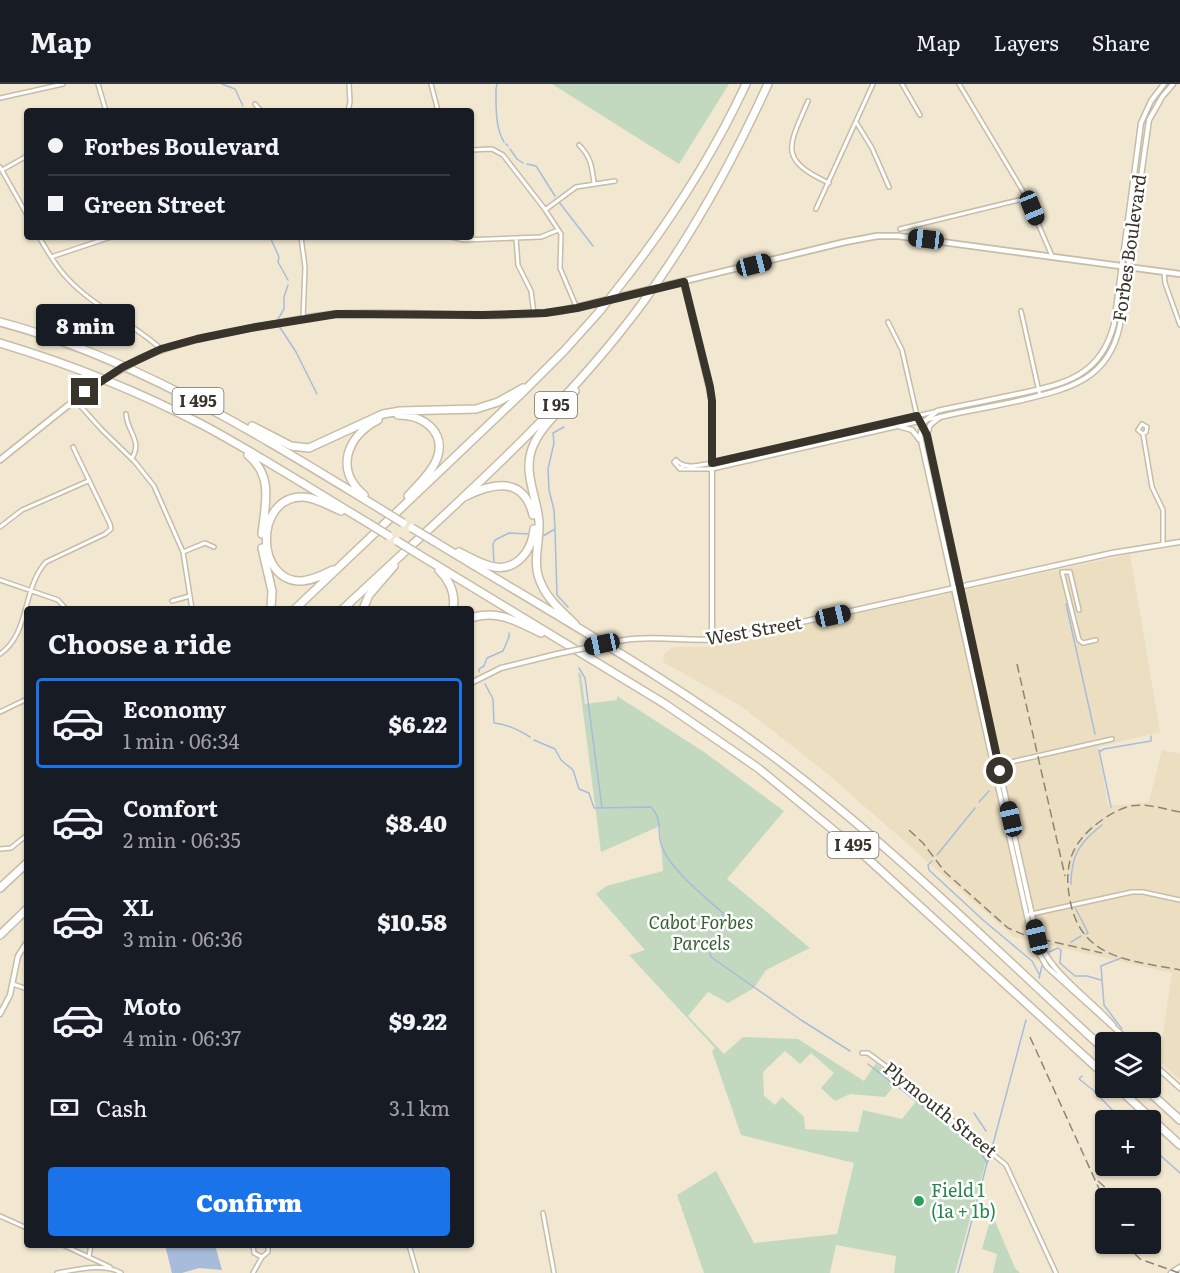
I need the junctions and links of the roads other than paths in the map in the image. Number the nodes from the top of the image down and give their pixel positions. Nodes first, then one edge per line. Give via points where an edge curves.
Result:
1 (63, 84) edge
2 (98, 84) edge
3 (349, 84) edge
4 (431, 84) edge
5 (746, 84) edge
6 (768, 84) edge
7 (873, 84) edge
8 (902, 84) edge
9 (959, 84) edge
10 (1164, 84) edge
11 (1173, 84) edge
12 (0, 98) edge
13 (808, 101) dead end
14 (255, 104) dead end
15 (105, 108) edge
16 (258, 108) edge
17 (349, 108) edge
18 (437, 108) edge
19 (920, 115) dead end
20 (856, 122) junction
21 (579, 145) dead end
22 (474, 150) edge
23 (24, 158) edge
24 (1, 169) edge
25 (615, 181) dead end
26 (594, 183) junction
27 (829, 183) junction
28 (889, 187) dead end
29 (1027, 198) junction
30 (816, 209) dead end
31 (24, 210) edge
32 (545, 210) junction
33 (900, 229) dead end
34 (558, 230) junction
35 (516, 238) junction
36 (41, 240) edge
37 (102, 240) edge
38 (301, 240) edge
39 (474, 240) edge
40 (51, 257) junction
41 (1053, 257) junction
42 (1125, 267) junction
43 (1165, 272) junction
44 (1180, 274) edge
45 (684, 282) junction
46 (577, 308) junction
47 (1021, 311) dead end
48 (534, 314) junction
49 (303, 319) junction
50 (0, 322) edge
51 (888, 322) dead end
52 (1180, 325) edge
53 (0, 343) edge
54 (161, 349) junction
55 (556, 359) junction
56 (591, 367) junction
57 (1038, 389) junction
58 (1040, 396) junction
59 (75, 400) junction
60 (203, 404) junction
61 (937, 411) junction
62 (126, 414) dead end
63 (917, 416) junction
64 (940, 417) junction
65 (926, 420) junction
66 (921, 423) junction
67 (898, 426) junction
68 (212, 430) junction
69 (1143, 434) dead end
70 (927, 435) junction
71 (921, 444) junction
72 (74, 447) dead end
73 (132, 458) junction
74 (0, 460) edge
75 (712, 463) junction
76 (712, 469) junction
77 (89, 481) junction
78 (459, 500) junction
79 (382, 510) junction
80 (394, 515) junction
81 (368, 523) junction
82 (0, 527) edge
83 (432, 540) junction
84 (1180, 542) edge
85 (1163, 543) junction
86 (214, 547) dead end
87 (183, 552) junction
88 (403, 553) junction
89 (418, 554) junction
90 (1060, 565) junction
91 (340, 566) junction
92 (1062, 572) junction
93 (0, 580) edge
94 (957, 588) junction
95 (31, 591) junction
96 (191, 596) junction
97 (172, 601) dead end
98 (26, 606) edge
99 (63, 606) edge
100 (192, 606) edge
101 (271, 606) edge
102 (298, 606) edge
103 (346, 606) edge
104 (364, 606) edge
105 (453, 606) edge
106 (1079, 610) dead end
107 (24, 612) edge
108 (474, 617) edge
109 (585, 633) junction
110 (1096, 640) dead end
111 (712, 641) junction
112 (574, 648) junction
113 (0, 654) edge
114 (474, 682) edge
115 (24, 700) edge
116 (0, 712) edge
117 (1112, 739) dead end
118 (996, 765) junction
119 (24, 837) edge
120 (0, 849) edge
121 (24, 866) edge
122 (0, 888) edge
123 (1180, 900) edge
124 (24, 911) edge
125 (1029, 914) junction
126 (0, 935) edge
127 (24, 948) edge
128 (13, 984) junction
129 (24, 988) edge
130 (0, 1014) edge
131 (1119, 1032) edge
132 (1095, 1041) edge
133 (862, 1053) dead end
134 (1095, 1066) edge
135 (1161, 1071) edge
136 (1180, 1088) edge
137 (1129, 1098) edge
138 (1156, 1098) edge
139 (1180, 1120) edge
140 (1180, 1145) edge
141 (543, 1213) dead end
142 (0, 1216) edge
143 (24, 1227) edge
144 (70, 1248) edge
145 (90, 1248) edge
146 (253, 1248) edge
147 (268, 1248) edge
148 (410, 1248) edge
149 (89, 1257) junction
150 (262, 1257) junction
151 (111, 1268) junction
152 (1180, 1268) edge
153 (57, 1273) edge
154 (121, 1273) edge
155 (253, 1273) edge
156 (417, 1273) edge
157 (554, 1273) edge
158 (1056, 1273) edge
159 (1171, 1273) edge

1 - 12 street
2 - 15 street
3 - 17 street
4 - 18 street
5 - 55 highway, I 95, bridge via 662,230 599,312
6 - 56 highway, I 95, bridge via 716,188 660,278
7 - 20 street
8 - 19 street
9 - 29 street
10 - 42 street, Forbes Boulevard via 1150,101 1141,123
11 - 42 street, Forbes Boulevard via 1149,120
13 - 27 street via 791,145 794,159 801,168
14 - 16 street
20 - 27 street
20 - 28 street
21 - 26 street via 590,160
22 - 32 street via 492,149 503,155
23 - 24 street
24 - 31 street
25 - 26 street
26 - 32 street via 576,187
27 - 30 street
29 - 33 street
29 - 41 street
32 - 34 street
34 - 35 street via 541,237
34 - 46 street via 562,240 560,268
35 - 39 street
35 - 48 street via 518,265 531,291
36 - 40 street
37 - 40 street
38 - 49 street via 305,267
40 - 54 street via 76,287
41 - 42 main road
41 - 45 main road via 875,236
42 - 43 main road
42 - 57 street, Forbes Boulevard via 1113,327 1101,355 1078,376
42 - 58 street, Forbes Boulevard via 1119,332 1105,360 1075,386
43 - 44 main road
43 - 52 street via 1164,280
45 - 46 main road
45 - 75 street via 710,387
46 - 48 main road
47 - 57 street
48 - 49 main road via 337,314
49 - 54 main road
50 - 60 highway, I 495 via 102,357
51 - 63 street via 903,352
53 - 68 highway, I 495 via 100,378
54 - 59 main road, bridge via 91,387
55 - 60 highway via 519,390 487,407 389,412 309,448 291,446
55 - 80 highway, I 95
56 - 78 highway, I 95
56 - 109 highway via 538,437 529,469 538,521 538,576 553,602
57 - 58 street
57 - 61 street, Forbes Boulevard
58 - 64 street, Forbes Boulevard
59 - 73 street
59 - 74 main road
60 - 79 highway, I 495
61 - 63 street
61 - 65 street, Forbes Boulevard
62 - 73 street via 137,445
63 - 66 street
63 - 75 street
64 - 65 street
64 - 70 street
65 - 66 street, Forbes Boulevard
66 - 67 street
66 - 70 street
66 - 71 street
67 - 71 street via 914,431
67 - 76 street
68 - 81 highway, I 495
68 - 101 highway via 253,458 264,476 267,493 262,541
69 - 85 street via 1152,487 1162,510
70 - 94 street
71 - 94 street
72 - 77 street
73 - 87 street via 154,486
75 - 76 street
75 - 76 street via 681,467
76 - 111 street
77 - 82 street via 22,510
77 - 95 street via 111,529 46,562
78 - 83 highway via 494,485 520,492 530,504 534,520 527,553 513,564 495,567
78 - 88 highway, I 95
79 - 80 highway via 351,481 346,466 349,451 361,433 379,420 400,415 420,419 436,434 438,457
79 - 83 highway, I 495, bridge
80 - 91 highway, I 95
81 - 89 highway, I 495, bridge
81 - 91 highway via 305,497 286,501 273,512 267,529 267,547 281,575 308,580
83 - 109 highway, I 495
84 - 85 street, West Street
85 - 90 street, West Street
86 - 87 street via 205,543
87 - 96 street
88 - 103 highway, I 95
88 - 104 highway
89 - 105 highway via 446,578 454,594
89 - 112 highway, I 495
90 - 92 street
90 - 94 street, West Street
91 - 102 highway, I 95
92 - 106 street via 1070,572
92 - 110 street via 1079,640
93 - 95 street
94 - 111 street, West Street
94 - 118 street
95 - 98 street
95 - 99 street via 58,600
96 - 97 street
96 - 100 street
107 - 113 street via 14,642
108 - 112 highway via 503,616
109 - 132 highway, I 495 via 702,706 792,770 879,843
111 - 114 street, West Street, bridge via 624,640 501,668
112 - 134 highway, I 495 via 712,735 808,807
115 - 116 street
117 - 118 street
118 - 125 street
119 - 120 street via 11,848
121 - 122 highway
123 - 125 street via 1132,892
124 - 126 highway
125 - 131 street via 1036,950 1047,967
127 - 128 street via 16,963
128 - 129 street
128 - 130 street
133 - 158 street, Plymouth Street via 895,1072 1006,1165
135 - 136 street
137 - 140 highway
138 - 139 highway
141 - 157 street
142 - 143 street
144 - 149 street
145 - 149 street
146 - 150 street via 254,1253
147 - 150 street
148 - 156 street
149 - 151 street
150 - 155 street
151 - 153 street
151 - 154 street
152 - 159 street

